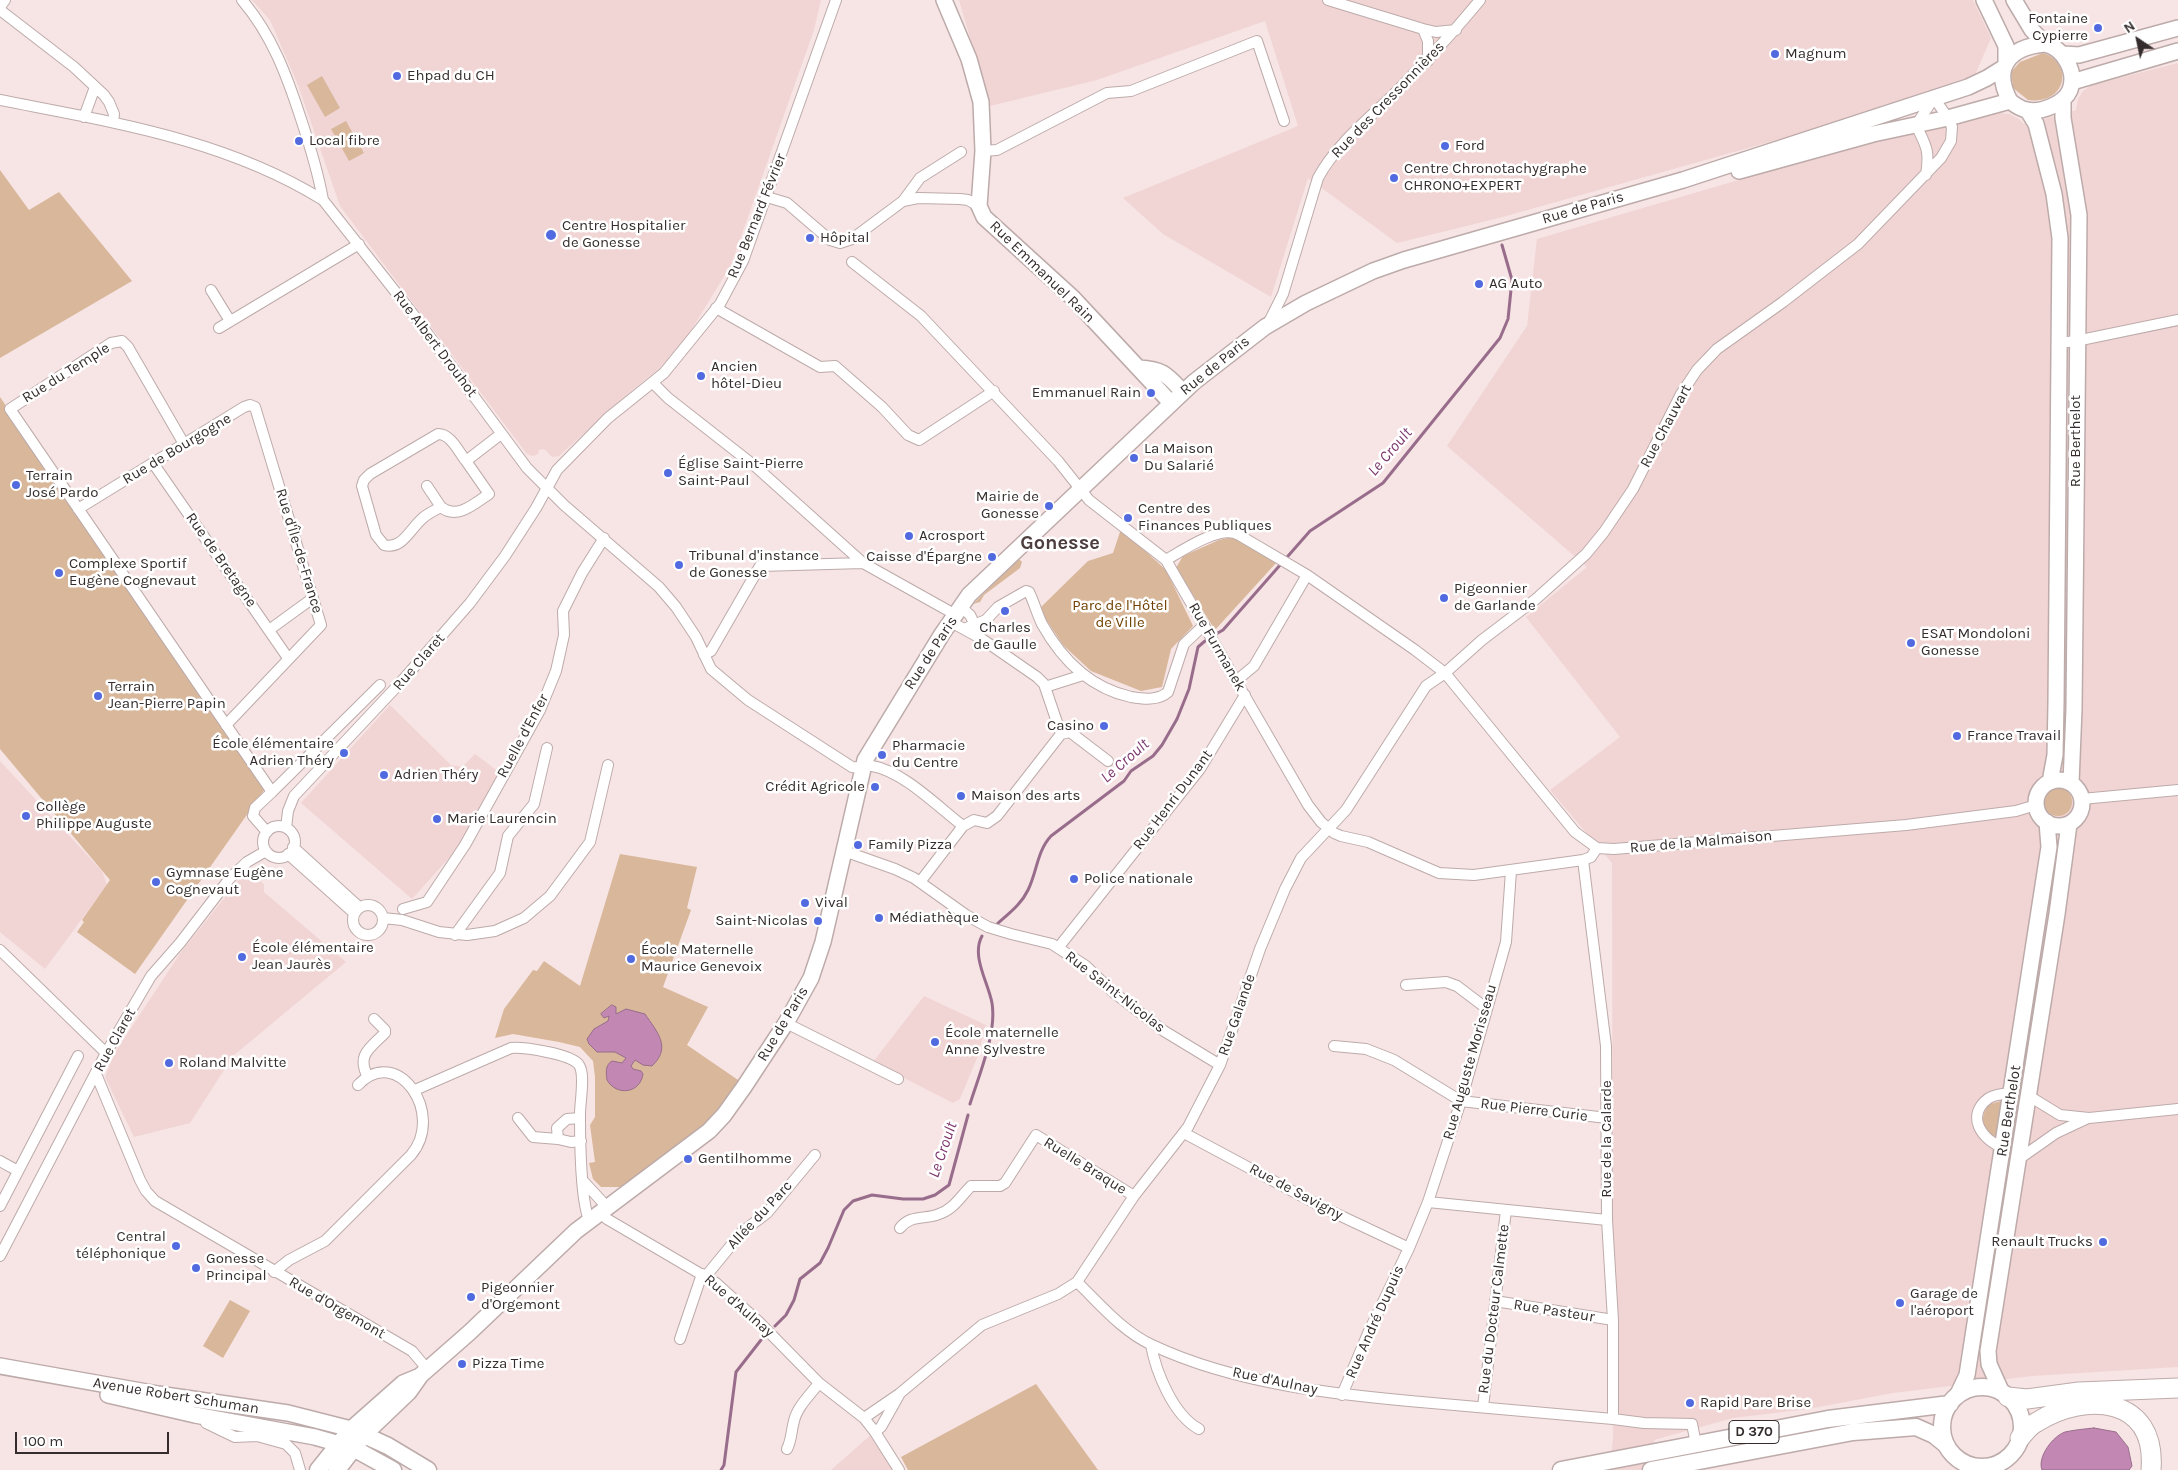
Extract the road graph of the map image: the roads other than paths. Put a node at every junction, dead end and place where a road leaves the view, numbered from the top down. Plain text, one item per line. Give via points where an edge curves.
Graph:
1 (4, 0) edge
2 (242, 0) edge
3 (836, 0) edge
4 (944, 0) edge
5 (1328, 0) edge
6 (1480, 0) edge
7 (1984, 0) edge
8 (2014, 0) edge
9 (0, 8) edge
10 (2178, 28) edge
11 (1423, 29) junction
12 (1456, 30) junction
13 (2045, 44) junction
14 (2178, 51) edge
15 (2063, 54) junction
16 (1428, 61) junction
17 (2005, 64) junction
18 (2072, 82) junction
19 (95, 87) junction
20 (1934, 98) junction
21 (0, 100) edge
22 (2063, 100) junction
23 (2010, 101) junction
24 (2028, 110) junction
25 (84, 117) junction
26 (1948, 118) junction
27 (1284, 121) dead end
28 (113, 122) junction
29 (1916, 125) junction
30 (983, 151) junction
31 (961, 152) dead end
32 (1926, 175) junction
33 (1683, 180) junction
34 (767, 197) junction
35 (323, 200) junction
36 (904, 201) junction
37 (979, 206) junction
38 (359, 244) junction
39 (852, 262) dead end
40 (211, 290) dead end
41 (1283, 294) junction
42 (1305, 303) junction
43 (716, 308) junction
44 (2178, 320) edge
45 (230, 321) junction
46 (1265, 327) junction
47 (219, 328) dead end
48 (2076, 341) junction
49 (2059, 343) junction
50 (1139, 368) junction
51 (653, 383) junction
52 (994, 391) junction
53 (1183, 392) junction
54 (1171, 403) junction
55 (250, 405) joint
56 (501, 434) junction
57 (184, 444) junction
58 (466, 461) junction
59 (153, 463) junction
60 (427, 486) dead end
61 (547, 488) junction
62 (1080, 488) junction
63 (441, 507) junction
64 (78, 509) junction
65 (604, 538) junction
66 (1166, 560) junction
67 (863, 563) junction
68 (1307, 575) junction
69 (313, 598) junction
70 (958, 618) junction
71 (975, 624) junction
72 (1204, 625) junction
73 (269, 630) junction
74 (982, 639) junction
75 (704, 655) junction
76 (288, 658) junction
77 (1444, 673) junction
78 (1083, 675) junction
79 (1236, 680) junction
80 (380, 685) dead end
81 (1045, 687) junction
82 (1245, 696) junction
83 (226, 725) junction
84 (1061, 734) junction
85 (546, 748) dead end
86 (1108, 761) dead end
87 (608, 765) dead end
88 (863, 768) junction
89 (2050, 782) junction
90 (2071, 783) junction
91 (2178, 790) edge
92 (272, 792) junction
93 (1358, 792) joint
94 (2082, 799) junction
95 (2036, 805) junction
96 (2047, 822) junction
97 (2069, 824) junction
98 (963, 826) junction
99 (286, 828) junction
100 (1329, 828) junction
101 (267, 832) junction
102 (1597, 848) junction
103 (266, 851) junction
104 (291, 851) junction
105 (844, 851) junction
106 (1583, 860) junction
107 (1511, 871) junction
108 (920, 882) junction
109 (403, 909) dead end
110 (357, 910) junction
111 (383, 918) junction
112 (455, 935) junction
113 (1058, 948) junction
114 (2, 955) edge
115 (1406, 985) dead end
116 (1486, 1008) junction
117 (374, 1019) dead end
118 (786, 1023) junction
119 (1334, 1046) dead end
120 (106, 1053) junction
121 (78, 1056) dead end
122 (1220, 1065) junction
123 (96, 1074) junction
124 (368, 1077) junction
125 (898, 1080) dead end
126 (358, 1085) dead end
127 (415, 1090) junction
128 (2012, 1093) junction
129 (2029, 1096) junction
130 (1461, 1101) junction
131 (2178, 1109) edge
132 (518, 1118) dead end
133 (580, 1118) junction
134 (1607, 1118) junction
135 (2089, 1118) junction
136 (1184, 1133) junction
137 (558, 1139) junction
138 (581, 1141) junction
139 (2004, 1148) junction
140 (815, 1155) dead end
141 (2019, 1159) junction
142 (0, 1161) edge
143 (18, 1171) junction
144 (584, 1182) junction
145 (1134, 1196) junction
146 (1428, 1202) junction
147 (0, 1206) edge
148 (1506, 1210) junction
149 (599, 1214) junction
150 (1607, 1220) junction
151 (900, 1228) dead end
152 (1409, 1248) junction
153 (0, 1256) edge
154 (274, 1272) junction
155 (704, 1275) junction
156 (1077, 1282) junction
157 (1495, 1301) junction
158 (1613, 1320) junction
159 (680, 1339) dead end
160 (1151, 1345) junction
161 (0, 1366) edge
162 (424, 1373) junction
163 (0, 1375) edge
164 (819, 1383) junction
165 (2178, 1388) edge
166 (900, 1394) junction
167 (1342, 1395) junction
168 (2005, 1395) junction
169 (1953, 1400) junction
170 (1483, 1407) junction
171 (864, 1418) junction
172 (1613, 1419) junction
173 (206, 1423) dead end
174 (1199, 1429) dead end
175 (358, 1431) junction
176 (875, 1432) junction
177 (1696, 1444) junction
178 (1945, 1444) junction
179 (346, 1445) junction
180 (787, 1449) dead end
181 (2013, 1454) edge
182 (300, 1468) edge
183 (326, 1468) edge
184 (1973, 1468) edge
185 (393, 1470) edge
186 (428, 1470) edge
187 (900, 1470) edge
188 (1561, 1470) edge
189 (1652, 1470) edge
190 (2151, 1470) edge

1 - 9 street
2 - 35 street via 272,41 281,61 318,172
3 - 34 street, Rue Bernard Février
4 - 30 main road via 976,81 981,102
5 - 11 street
6 - 12 street, Rue des Cressonnières
7 - 17 main road via 2006,46
8 - 13 main road via 2032,30
9 - 19 street
10 - 15 main road via 2078,54
11 - 12 street via 1436,32
11 - 16 street via 1428,41
12 - 16 street, Rue des Cressonnières
13 - 15 main road
13 - 17 main road via 2029,47
14 - 18 main road
15 - 18 main road
16 - 41 street, Rue des Cressonnières via 1323,168
17 - 20 main road, Rue de Paris via 1987,78
17 - 23 main road via 2002,80
18 - 22 main road
19 - 25 street
19 - 28 street via 109,102 114,114
20 - 26 street, Rue Chauvart
20 - 29 street
20 - 33 main road, Rue de Paris
21 - 25 street
22 - 24 main road via 2040,110
22 - 48 main road, Rue Berthelot via 2079,215
23 - 24 main road
23 - 26 main road, Rue de Paris
24 - 49 main road, Rue Berthelot via 2036,124 2060,238
25 - 28 street
26 - 29 main road, Rue de Paris
26 - 32 street, Rue Chauvart via 1952,127 1951,141
27 - 30 street via 1257,40 1131,91 1107,93 996,150
28 - 35 street via 217,150
29 - 32 street via 1927,146
29 - 33 main road, Rue de Paris via 1746,170
30 - 37 main road
31 - 36 street via 920,178
32 - 77 street, Rue Chauvart via 1858,244 1717,349 1681,394 1633,489 1586,554
33 - 42 main road, Rue de Paris via 1404,260
34 - 36 street, Rue Emmanuel Rain via 787,203 830,240 840,243 852,239
34 - 43 street, Rue Bernard Février via 743,261
35 - 38 street, Rue Albert Drouhot
36 - 37 street, Rue Emmanuel Rain via 960,199
37 - 50 main road, Rue Emmanuel Rain via 984,217 1073,298
38 - 45 street
38 - 56 street, Rue Albert Drouhot
39 - 52 street, Rue Furmanek via 921,316
40 - 45 street
41 - 42 street via 1288,301
41 - 46 street, Rue des Cressonnières
42 - 46 main road, Rue de Paris
43 - 51 street, Rue Bernard Février via 686,348
43 - 52 street via 820,367 835,366 908,435 919,440
44 - 48 street
45 - 47 street
46 - 53 main road, Rue de Paris
48 - 49 street
48 - 90 main road, Rue Berthelot
49 - 89 main road, Rue Berthelot via 2055,755
50 - 53 main road via 1157,369
50 - 54 main road, Rue Emmanuel Rain
51 - 61 street, Rue Bernard Février via 608,418 570,455
51 - 67 street via 756,467
52 - 62 street, Rue Furmanek
53 - 54 main road, Rue de Paris
54 - 62 main road, Rue de Paris
55 - 57 street, Rue de Bourgogne
55 - 69 street, Rue d'Île-de-France via 255,407 260,422
56 - 58 street
56 - 61 street, Rue Albert Drouhot
57 - 59 street, Rue de Bourgogne
57 - 64 street, Rue du Temple via 128,346 122,341 112,343 10,409
58 - 63 street via 489,494 454,513
58 - 63 street via 449,438 438,434 370,474 362,486 376,535 384,545 391,547 401,543 423,518
59 - 64 street, Rue de Bourgogne
59 - 73 street, Rue de Bretagne
60 - 63 street
61 - 65 street, Rue Albert Drouhot
61 - 99 street, Rue Claret via 505,556 470,603 294,796
62 - 66 street, Rue Furmanek via 1089,500
62 - 70 main road, Rue de Paris via 969,596
64 - 83 street
65 - 75 street, Rue Albert Drouhot via 665,593 696,637
65 - 109 street, Ruelle d'Enfer via 563,611 564,635 556,670 540,710 465,845 427,902
66 - 68 street via 1214,535 1230,531
66 - 72 street, Rue Furmanek
67 - 70 street
67 - 75 street via 760,566 711,651
68 - 77 street
68 - 79 street via 1254,666
69 - 73 street
69 - 76 street, Rue d'Île-de-France via 321,625
70 - 71 street
70 - 71 street via 970,615
70 - 74 street
70 - 88 main road, Rue de Paris via 898,704
71 - 74 street
71 - 78 street via 989,618 998,607 1029,592 1051,638
72 - 78 street via 1184,644 1170,688 1164,696 1141,698 1095,690
72 - 79 street, Rue Furmanek
73 - 76 street, Rue de Bretagne
74 - 81 street via 1037,677
75 - 88 street, Rue Albert Drouhot via 711,669 748,700 852,768
76 - 83 street, Rue d'Île-de-France
77 - 93 street, Rue Chauvart via 1426,686
77 - 102 street via 1574,832
78 - 81 street
79 - 82 street, Rue Furmanek
80 - 92 street
81 - 84 street
82 - 100 street, Rue Furmanek via 1308,805
82 - 113 street, Rue Henri Dunant via 1200,769
83 - 92 street
84 - 86 street via 1070,732
84 - 98 street via 997,816 988,822 974,820
85 - 112 street via 534,804 508,836 500,873
87 - 112 street via 590,842 550,896 539,908 510,925 495,931
88 - 98 street, Rue Albert Drouhot via 870,766 891,772
88 - 105 main road, Rue de Paris
89 - 90 main road via 2062,780
89 - 95 main road via 2040,790
90 - 94 main road
91 - 94 street
92 - 101 street via 255,808 252,816
93 - 100 street, Rue Galande
94 - 97 main road via 2081,811
95 - 96 main road
95 - 102 street, Rue de la Malmaison via 1906,825 1614,850
96 - 97 main road via 2058,826
96 - 128 main road, Rue Berthelot via 2049,847
97 - 129 main road, Rue Berthelot
98 - 108 street
99 - 101 street via 272,827
99 - 104 street via 293,836
100 - 107 street via 1438,873 1474,875
100 - 122 street, Rue Galande via 1301,858 1285,889 1243,995
101 - 103 street via 263,845
102 - 106 street via 1591,857
103 - 104 street via 276,858
103 - 120 street, Rue Claret via 247,862 230,878 159,966
104 - 110 street
105 - 108 street, Rue Saint-Nicolas via 895,869
105 - 118 main road, Rue de Paris via 817,964
106 - 107 street
106 - 134 street, Rue de la Calarde via 1606,1046
107 - 116 street, Rue Auguste Morisseau via 1506,942
108 - 113 street, Rue Saint-Nicolas via 988,926
110 - 111 street via 366,904 375,906
110 - 111 street via 354,926 364,935 378,932
111 - 112 street
113 - 122 street, Rue Saint-Nicolas via 1086,966 1113,992 1164,1031
114 - 120 street
115 - 116 street via 1446,982 1457,986
116 - 130 street, Rue Auguste Morisseau
117 - 124 street via 385,1033 364,1055 362,1062
118 - 125 street
118 - 149 main road, Rue de Paris via 744,1087 709,1131
119 - 130 street via 1366,1049 1394,1060
120 - 123 street, Rue Claret
121 - 143 street
122 - 136 street, Rue Galande
123 - 153 street, Rue Claret
123 - 154 street, Rue d'Orgemont via 146,1191 155,1201
124 - 126 street
124 - 127 street via 377,1073 397,1076
127 - 133 street via 502,1051 521,1048 568,1058 578,1064 581,1076
127 - 154 street via 424,1120 417,1148 325,1240
128 - 139 main road, Rue Berthelot
128 - 139 street via 1988,1099 1978,1119 1984,1137
129 - 135 street via 2060,1115
129 - 141 main road, Rue Berthelot
130 - 134 street, Rue Pierre Curie
130 - 146 street, Rue Auguste Morisseau
131 - 135 street
132 - 137 street via 533,1137
133 - 137 street via 567,1119 557,1128
133 - 138 street
134 - 150 street, Rue de la Calarde
135 - 141 street via 2056,1133
136 - 145 street, Rue Galande
136 - 152 street, Rue de Savigny via 1324,1208
137 - 138 street
138 - 144 street
139 - 169 main road, Rue Berthelot via 1967,1375
140 - 155 street, Allée du Parc via 767,1213 742,1232
141 - 168 main road, Rue Berthelot via 1988,1358 1994,1380
142 - 143 street
143 - 147 street
144 - 149 street, Rue d'Aulnay
144 - 149 street via 586,1212
145 - 151 street, Ruelle Braque via 1036,1134 1006,1183 971,1186 951,1208 940,1214 906,1221
145 - 156 street, Rue Galande
146 - 148 street
146 - 152 street, Rue Auguste Morisseau
148 - 150 street
148 - 157 street, Rue du Docteur Calmette
149 - 155 street, Rue d'Aulnay
149 - 162 main road, Rue de Paris via 542,1262
150 - 158 street, Rue de la Calarde
152 - 167 street, Rue André Dupuis via 1368,1330
154 - 162 street, Rue d'Orgemont via 412,1351
155 - 159 street
155 - 164 street, Rue d'Aulnay via 760,1322
156 - 160 street, Rue d'Aulnay via 1125,1329
156 - 166 street via 1058,1294 982,1325
157 - 158 street, Rue Pasteur
157 - 170 street, Rue du Docteur Calmette
158 - 172 street, Rue de la Calarde
160 - 167 street, Rue d'Aulnay via 1249,1378
160 - 174 street via 1163,1384 1185,1418
161 - 175 main road, Avenue Robert Schuman via 288,1413
162 - 175 main road, Rue de Paris via 409,1392
163 - 179 main road, Avenue Robert Schuman
164 - 171 street, Rue d'Aulnay
164 - 180 street via 798,1411
165 - 168 highway via 2080,1392 2027,1400
166 - 171 street
166 - 176 street
167 - 170 street, Rue d'Aulnay
168 - 169 main road via 1979,1388 1968,1390
168 - 181 main road via 2019,1413 2022,1425
169 - 177 main road, D 370 via 1838,1417
169 - 178 main road via 1942,1420
170 - 172 street, Rue d'Aulnay
171 - 176 street, Rue d'Aulnay
172 - 177 street, Rue d'Aulnay via 1692,1424
173 - 182 street via 234,1437 257,1436 286,1444 295,1453
175 - 179 main road
175 - 186 main road
176 - 187 street, Rue d'Aulnay
177 - 188 main road, D 370
178 - 184 main road via 1953,1455
178 - 189 main road, D 370 via 1916,1426 1854,1432
179 - 183 main road
179 - 185 main road
181 - 184 main road via 1992,1466
181 - 190 highway via 2035,1423 2071,1406 2098,1403 2117,1407 2132,1417 2148,1437 2152,1452
182 - 183 street

